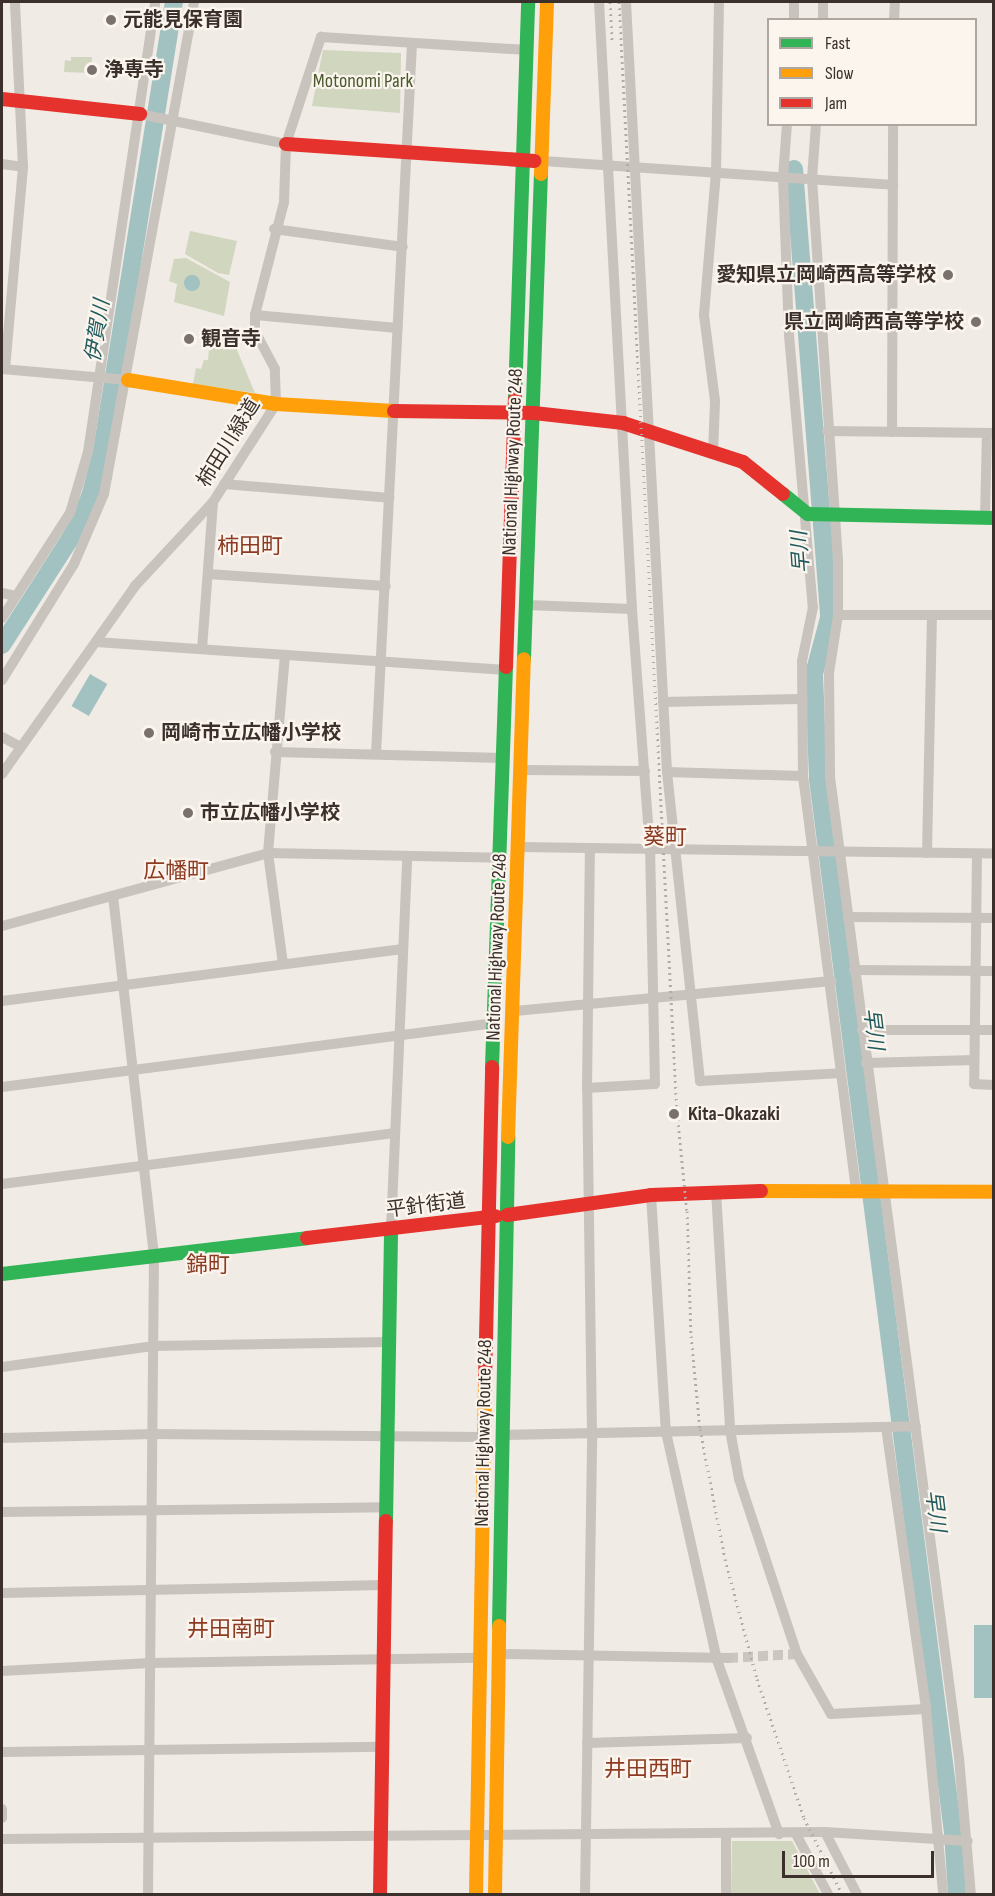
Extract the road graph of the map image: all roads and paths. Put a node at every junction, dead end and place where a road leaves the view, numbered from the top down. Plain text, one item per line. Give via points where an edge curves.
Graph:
1 (15, 2) edge
2 (155, 2) edge
3 (194, 2) edge
4 (528, 2) edge
5 (547, 2) edge
6 (599, 2) edge
7 (626, 2) edge
8 (719, 2) edge
9 (794, 2) edge
10 (823, 2) edge
11 (894, 2) edge
12 (794, 18) edge
13 (823, 18) edge
14 (894, 18) edge
15 (412, 43) junction
16 (527, 50) junction
17 (2, 99) edge
18 (18, 101) junction
19 (140, 114) junction
20 (170, 118) junction
21 (787, 126) edge
22 (816, 126) edge
23 (893, 126) edge
24 (286, 144) junction
25 (408, 152) junction
26 (525, 160) junction
27 (543, 161) junction
28 (2, 164) edge
29 (610, 166) junction
30 (23, 167) junction
31 (636, 167) junction
32 (716, 173) junction
33 (783, 177) junction
34 (812, 179) junction
35 (893, 185) junction
36 (274, 229) junction
37 (402, 247) junction
38 (255, 315) junction
39 (397, 328) junction
40 (3, 369) edge
41 (100, 376) junction
42 (128, 380) junction
43 (276, 404) junction
44 (392, 411) junction
45 (534, 413) junction
46 (513, 414) junction
47 (623, 423) junction
48 (827, 431) junction
49 (648, 432) junction
50 (892, 432) junction
51 (990, 433) edge
52 (713, 454) junction
53 (224, 484) junction
54 (389, 498) junction
55 (213, 502) junction
56 (808, 514) junction
57 (834, 515) junction
58 (989, 518) edge
59 (208, 574) junction
60 (386, 586) junction
61 (2, 593) edge
62 (16, 596) junction
63 (527, 605) junction
64 (632, 609) junction
65 (838, 615) junction
66 (932, 615) junction
67 (993, 615) edge
68 (2, 618) edge
69 (96, 642) junction
70 (202, 649) junction
71 (285, 655) junction
72 (381, 662) junction
73 (506, 670) junction
74 (2, 680) edge
75 (800, 699) junction
76 (663, 702) junction
77 (2, 737) edge
78 (21, 747) junction
79 (275, 753) junction
80 (376, 754) junction
81 (503, 758) junction
82 (523, 770) junction
83 (645, 771) junction
84 (667, 772) junction
85 (2, 774) edge
86 (803, 776) junction
87 (520, 847) junction
88 (590, 849) junction
89 (650, 849) junction
90 (674, 850) junction
91 (814, 852) junction
92 (840, 852) junction
93 (268, 853) junction
94 (927, 853) junction
95 (977, 854) junction
96 (993, 854) edge
97 (407, 857) junction
98 (500, 858) junction
99 (113, 896) junction
100 (848, 917) junction
101 (976, 918) junction
102 (993, 918) edge
103 (2, 926) edge
104 (403, 949) junction
105 (283, 964) junction
106 (854, 970) junction
107 (975, 971) junction
108 (993, 971) edge
109 (832, 981) junction
110 (123, 985) junction
111 (691, 994) junction
112 (652, 998) junction
113 (2, 1001) edge
114 (588, 1004) junction
115 (515, 1011) junction
116 (495, 1023) junction
117 (862, 1030) junction
118 (975, 1030) junction
119 (993, 1030) edge
120 (399, 1034) junction
121 (975, 1060) junction
122 (866, 1062) junction
123 (133, 1069) junction
124 (841, 1073) junction
125 (993, 1085) edge
126 (2, 1087) edge
127 (587, 1088) junction
128 (394, 1133) junction
129 (144, 1166) junction
130 (2, 1184) edge
131 (716, 1191) junction
132 (885, 1191) junction
133 (856, 1192) junction
134 (993, 1192) edge
135 (651, 1195) junction
136 (589, 1204) junction
137 (507, 1215) junction
138 (488, 1217) junction
139 (391, 1230) junction
140 (154, 1256) junction
141 (2, 1274) edge
142 (389, 1342) junction
143 (153, 1346) junction
144 (2, 1367) edge
145 (916, 1426) junction
146 (886, 1427) junction
147 (730, 1430) junction
148 (666, 1432) junction
149 (592, 1433) junction
150 (153, 1434) junction
151 (502, 1435) junction
152 (388, 1436) junction
153 (483, 1437) junction
154 (2, 1438) edge
155 (387, 1507) junction
156 (152, 1509) junction
157 (2, 1512) edge
158 (385, 1585) junction
159 (151, 1590) junction
160 (2, 1593) edge
161 (589, 1652) junction
162 (501, 1654) junction
163 (479, 1658) junction
164 (723, 1659) junction
165 (384, 1660) junction
166 (150, 1663) junction
167 (2, 1671) edge
168 (927, 1709) junction
169 (747, 1738) junction
170 (588, 1743) junction
171 (382, 1747) junction
172 (2, 1752) edge
173 (149, 1752) junction
174 (2, 1809) edge
175 (2, 1818) edge
176 (825, 1832) junction
177 (796, 1833) junction
178 (726, 1834) junction
179 (778, 1834) junction
180 (586, 1835) junction
181 (477, 1836) junction
182 (495, 1836) junction
183 (381, 1837) junction
184 (2, 1839) edge
185 (148, 1839) junction
186 (940, 1839) junction
187 (968, 1840) junction
188 (148, 1894) edge
189 (380, 1894) edge
190 (476, 1894) edge
191 (495, 1894) edge
192 (585, 1894) edge
193 (726, 1894) edge
194 (828, 1894) edge
195 (857, 1894) edge
196 (943, 1894) edge
197 (971, 1894) edge

1 - 18 street
2 - 19 street
3 - 20 street
4 - 16 main road, National Highway Route 248
5 - 27 main road, National Highway Route 248
6 - 29 street
7 - 31 street
8 - 32 street
9 - 12 street
10 - 13 street
11 - 14 street
15 - 16 street
15 - 24 street, 柿田川緑道 via 321,37
15 - 25 street
16 - 26 main road, National Highway Route 248
17 - 18 main road
18 - 19 main road
18 - 30 street
19 - 20 street
19 - 41 street
20 - 24 street
20 - 42 street
21 - 33 street
22 - 34 street
23 - 35 street
24 - 25 main road
24 - 36 street, 柿田川緑道 via 284,202
25 - 26 main road
25 - 37 street
26 - 27 main road
26 - 46 main road, National Highway Route 248
27 - 29 street
27 - 45 main road, National Highway Route 248
28 - 30 street
29 - 31 street
29 - 47 street
30 - 40 street
31 - 32 street
31 - 49 street
32 - 33 street
32 - 52 street via 704,315 715,401
33 - 34 street
33 - 56 street via 789,335
34 - 35 street
34 - 48 street
35 - 50 street
36 - 37 street
36 - 38 street, 柿田川緑道
37 - 39 street
38 - 39 street
38 - 43 street, 柿田川緑道 via 255,331 275,369
39 - 44 street
40 - 41 street
41 - 42 street
41 - 62 street via 88,452 70,513
42 - 43 main road
42 - 74 street via 104,494 74,564
43 - 44 main road
43 - 53 street, 柿田川緑道
44 - 46 main road
44 - 54 street
45 - 46 main road
45 - 47 main road
45 - 63 main road, National Highway Route 248
46 - 73 main road, National Highway Route 248
47 - 49 main road
47 - 64 street
48 - 50 street
48 - 57 street
49 - 52 main road
49 - 76 street
50 - 51 street
51 - 58 street
52 - 56 main road via 743,462
53 - 54 street
53 - 55 street, 柿田川緑道
54 - 60 street
55 - 59 street
55 - 69 street, 柿田川緑道 via 135,586
56 - 57 main road
56 - 75 street via 813,607 802,661
57 - 58 main road
57 - 65 street
59 - 60 street
59 - 70 street
60 - 72 street
61 - 62 street
62 - 68 street
63 - 64 street
63 - 82 main road, National Highway Route 248
64 - 83 street
65 - 66 street
65 - 92 street via 829,673 830,777
66 - 67 street
66 - 94 street
69 - 70 street
69 - 78 street, 柿田川緑道
70 - 71 street
71 - 72 street
71 - 79 street
72 - 73 street
72 - 80 street
73 - 81 main road, National Highway Route 248
75 - 76 street
75 - 86 street
76 - 84 street
77 - 78 street
78 - 85 street, 柿田川緑道
79 - 80 street
79 - 93 street
80 - 81 street
81 - 98 main road, National Highway Route 248
82 - 83 street
82 - 87 main road, National Highway Route 248
83 - 89 street
84 - 86 street
84 - 90 street
86 - 91 street
87 - 88 street
87 - 115 main road, National Highway Route 248
88 - 89 street
88 - 114 street
89 - 90 street
89 - 112 street
90 - 91 street
90 - 111 street
91 - 92 street
91 - 109 street
92 - 94 street
92 - 100 street
93 - 97 street
93 - 99 street
93 - 105 street
94 - 95 street
95 - 96 street
95 - 101 street
97 - 98 street
97 - 104 street
98 - 116 main road, National Highway Route 248
99 - 103 street
99 - 110 street
100 - 101 street
100 - 106 street
101 - 102 street
101 - 107 street
104 - 105 street
104 - 120 street
105 - 110 street
106 - 107 street
106 - 117 street
107 - 108 street
107 - 118 street
109 - 111 street
109 - 124 street
110 - 113 street
110 - 123 street
111 - 112 street
111 - 124 street via 700,1082
112 - 114 street
112 - 127 street via 655,1084
114 - 115 street
114 - 127 street
115 - 137 main road, National Highway Route 248
116 - 120 street
116 - 138 main road, National Highway Route 248
117 - 118 street
117 - 122 street
118 - 119 street
118 - 121 street
120 - 123 street
120 - 128 street
121 - 122 street
121 - 125 street via 974,1084
122 - 132 street
123 - 126 street
123 - 129 street
124 - 133 street
127 - 136 street
128 - 129 street
128 - 139 street
129 - 130 street
129 - 140 street
131 - 133 main road, 平針街道
131 - 135 main road, 平針街道
131 - 147 street
132 - 133 main road, 平針街道
132 - 134 main road
132 - 145 street
135 - 136 main road, 平針街道
135 - 148 street
136 - 137 main road, 平針街道
136 - 149 street
137 - 138 main road, 平針街道
137 - 151 main road, National Highway Route 248
138 - 139 main road, 平針街道
138 - 153 main road, National Highway Route 248
139 - 140 main road, 平針街道
139 - 142 main road
140 - 141 main road, 平針街道
140 - 143 street
142 - 143 street
142 - 152 main road
143 - 144 street
143 - 150 street
145 - 146 street
145 - 187 street
146 - 147 street
146 - 168 street
147 - 148 street
147 - 168 street via 739,1479 797,1654 831,1714
148 - 149 street
148 - 164 street
149 - 151 street
149 - 161 street
150 - 152 street
150 - 154 street
150 - 156 street
151 - 162 main road, National Highway Route 248
152 - 153 street
152 - 155 main road
153 - 163 main road, National Highway Route 248
155 - 156 street
155 - 158 main road
156 - 157 street
156 - 159 street
158 - 159 street
158 - 165 main road
159 - 160 street
159 - 166 street
161 - 162 street
161 - 164 street
161 - 170 street
162 - 182 main road, National Highway Route 248
163 - 165 street
163 - 181 main road, National Highway Route 248
164 - 169 street
165 - 166 street
165 - 171 main road
166 - 167 street
166 - 173 street
168 - 186 street
169 - 170 street
169 - 179 street
170 - 180 street
171 - 173 street
171 - 183 main road
172 - 173 street
173 - 185 street
174 - 175 street
176 - 177 street
176 - 186 street
176 - 195 street
177 - 179 street
177 - 194 street
178 - 179 street
178 - 180 street
178 - 193 street
180 - 182 street
180 - 192 street
181 - 182 street
181 - 183 street
181 - 190 main road, National Highway Route 248
182 - 191 main road, National Highway Route 248
183 - 185 street
183 - 189 main road
184 - 185 street
185 - 188 street
186 - 187 street
186 - 196 street
187 - 197 street

